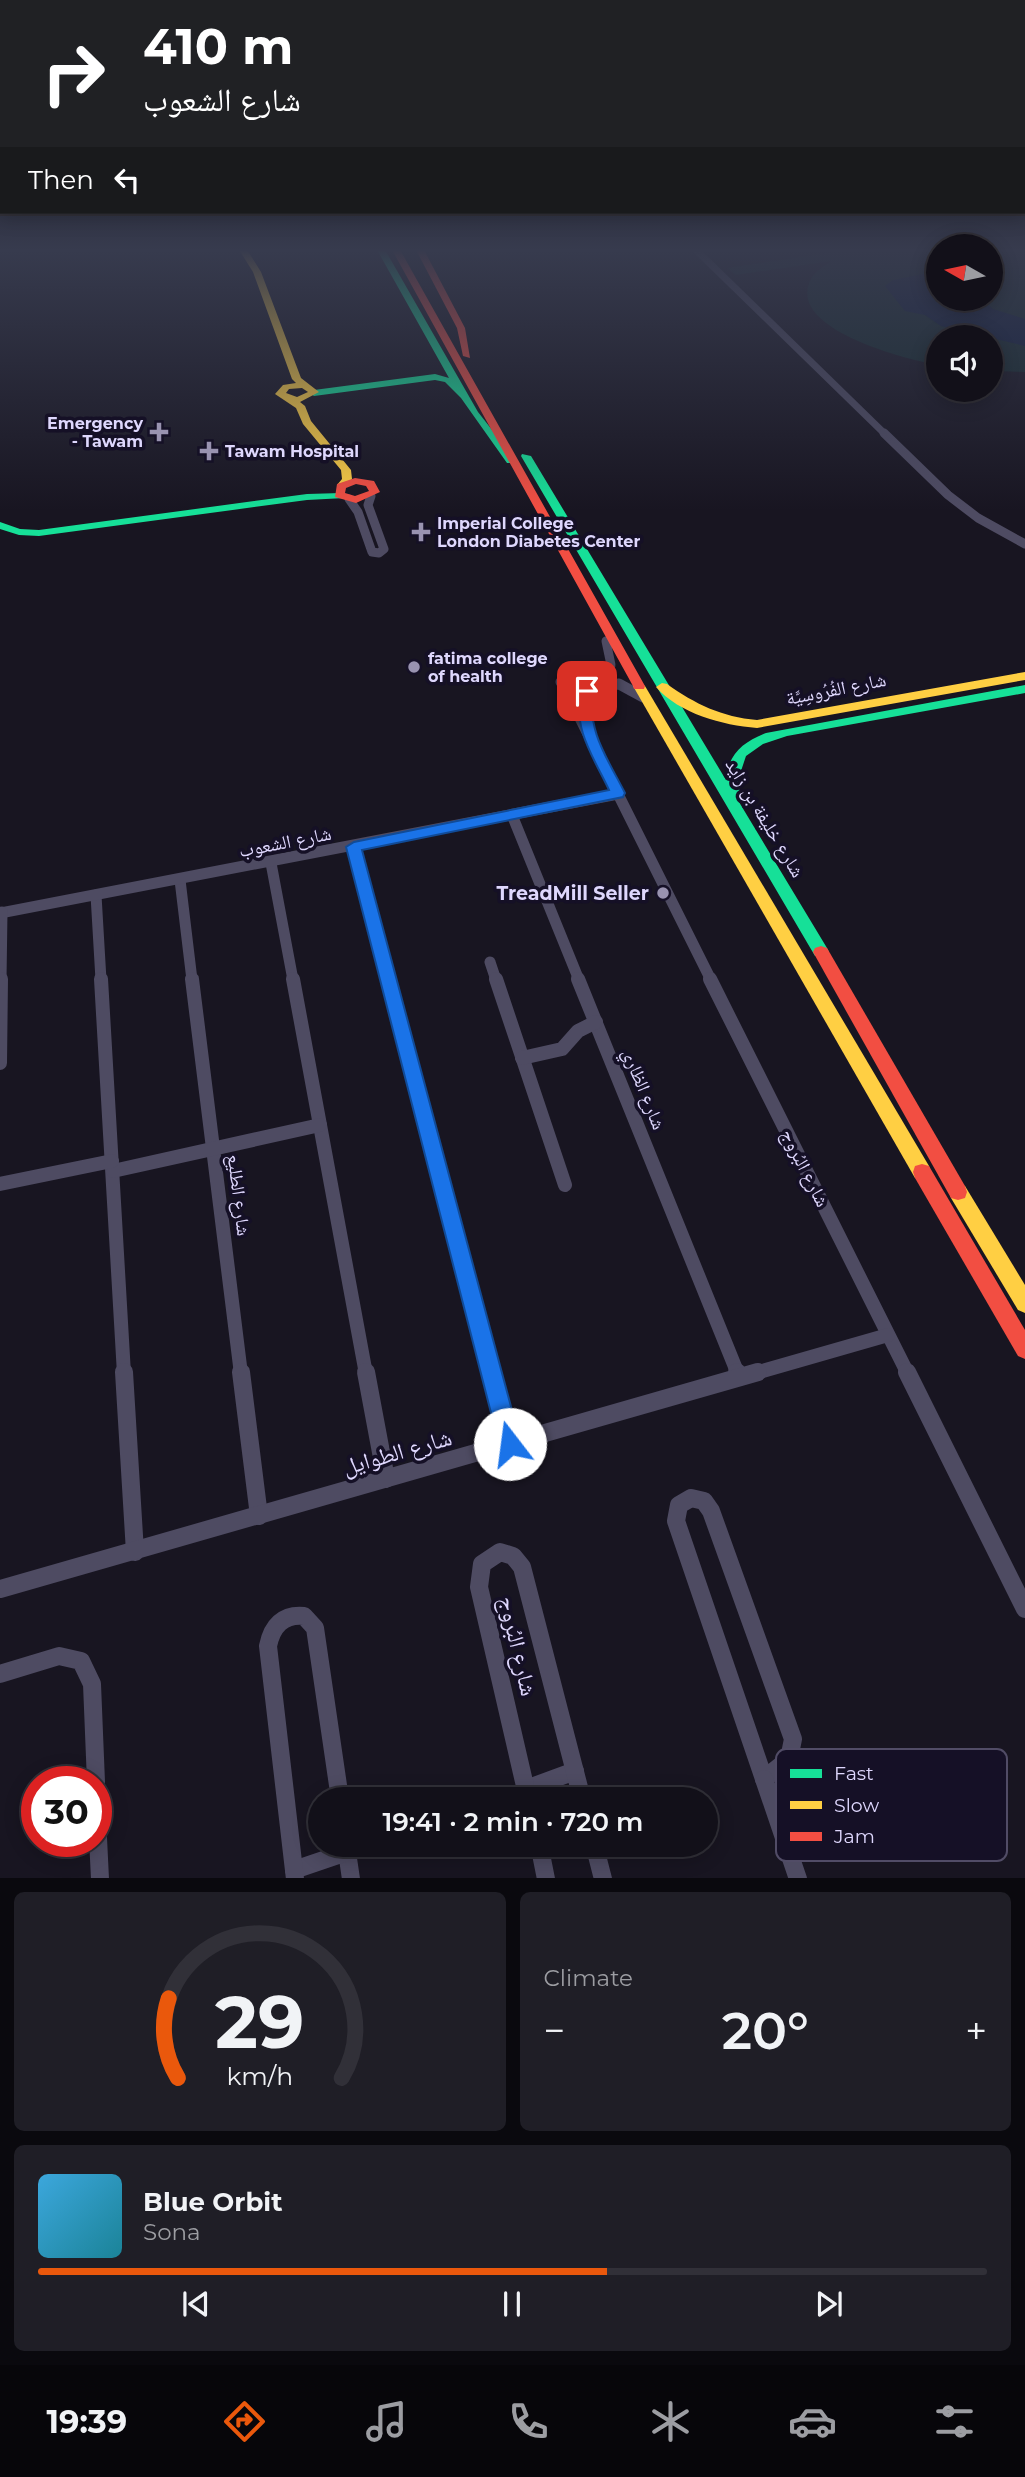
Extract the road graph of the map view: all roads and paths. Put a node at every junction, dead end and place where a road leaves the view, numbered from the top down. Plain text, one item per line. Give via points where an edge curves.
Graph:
1 (275, 336) edge
2 (277, 336) edge
3 (430, 336) edge
4 (443, 336) edge
5 (455, 336) edge
6 (463, 336) edge
7 (784, 336) edge
8 (467, 356) junction
9 (444, 360) junction
10 (309, 391) junction
11 (288, 394) junction
12 (464, 396) junction
13 (512, 463) junction
14 (367, 489) junction
15 (343, 492) junction
16 (0, 525) edge
17 (1025, 544) edge
18 (594, 611) junction
19 (587, 673) junction
20 (1025, 676) edge
21 (662, 687) junction
22 (591, 689) junction
23 (1025, 689) edge
24 (575, 692) junction
25 (644, 698) junction
26 (586, 727) junction
27 (618, 793) junction
28 (732, 804) junction
29 (512, 815) junction
30 (354, 847) junction
31 (271, 863) junction
32 (180, 880) junction
33 (96, 895) junction
34 (1, 912) edge
35 (490, 962) dead end
36 (1, 994) edge
37 (596, 1022) junction
38 (523, 1059) junction
39 (0, 1063) edge
40 (320, 1125) junction
41 (214, 1149) junction
42 (112, 1166) junction
43 (0, 1184) edge
44 (565, 1185) dead end
45 (1025, 1303) edge
46 (888, 1335) junction
47 (1025, 1349) edge
48 (739, 1377) junction
49 (510, 1444) junction
50 (386, 1479) junction
51 (259, 1516) junction
52 (135, 1552) junction
53 (0, 1589) edge
54 (1025, 1609) edge
55 (0, 1674) edge
56 (793, 1749) edge
57 (95, 1766) edge
58 (575, 1771) junction
59 (776, 1772) edge
60 (764, 1779) junction
61 (338, 1787) edge
62 (525, 1787) edge
63 (542, 1787) edge
64 (579, 1787) edge
65 (776, 1814) edge
66 (99, 1857) edge
67 (329, 1857) edge
68 (348, 1857) edge
69 (542, 1857) edge
70 (597, 1857) edge
71 (792, 1861) edge
72 (294, 1874) edge
73 (100, 1878) edge
74 (351, 1878) edge
75 (547, 1878) edge
76 (603, 1878) edge
77 (798, 1878) edge

1 - 11 main road
2 - 10 main road via 297,379
3 - 9 main road
4 - 13 main road
5 - 8 main road, شارع خليفة بن زايد
6 - 8 main road, شارع خليفة بن زايد
7 - 17 street via 948,495 978,519
8 - 21 main road, شارع خليفة بن زايد
9 - 10 main road via 443,370 435,374
9 - 12 main road
10 - 11 main road
10 - 12 main road via 435,377 448,380
10 - 14 main road via 304,406 308,417
11 - 15 main road via 346,470
12 - 13 main road
13 - 18 main road
14 - 15 main road
14 - 15 street via 384,550 379,554 372,552 358,512
15 - 16 main road via 38,533 19,533
18 - 19 street via 613,660 603,671
18 - 25 main road
19 - 22 street via 595,679
19 - 24 street via 571,672 562,678 563,686
20 - 21 main road, شارع الفُرُوسِيَّة via 757,724 705,715
21 - 28 main road, شارع خليفة بن زايد
22 - 24 street
22 - 25 street via 620,684
22 - 26 street, شارع البُروج via 583,709
23 - 28 main road, شارع الفُرُوسِيَّة via 757,740 733,759
24 - 26 street, شارع البُروج via 576,710
25 - 47 main road
26 - 27 street, شارع البُروج
27 - 29 street, شارع الشعوب
27 - 46 street, شارع البُروج
28 - 45 main road, شارع خليفة بن زايد
29 - 30 street, شارع الشعوب
29 - 37 street, شارع الظاري
30 - 31 street, شارع الشعوب
30 - 49 street
31 - 32 street, شارع الشعوب
31 - 40 street
32 - 33 street, شارع الشعوب
32 - 41 street, شارع الطليع
33 - 34 street, شارع الشعوب
33 - 42 street
34 - 36 street
35 - 38 street
36 - 39 street
37 - 38 street via 578,1031 562,1049
37 - 48 street, شارع الظاري
38 - 44 street
40 - 41 street
40 - 50 street
41 - 42 street
41 - 51 street, شارع الطليع
42 - 43 street
42 - 52 street
46 - 48 street, شارع الطوايل
46 - 54 street, شارع البُروج
48 - 49 street, شارع الطوايل
49 - 50 street, شارع الطوايل
50 - 51 street, شارع الطوايل
51 - 52 street, شارع الطوايل
52 - 53 street, شارع الطوايل
55 - 57 street via 59,1656 81,1661 92,1684
56 - 60 street via 711,1511 705,1502 691,1498 679,1505 676,1521
58 - 62 street, شارع البُروج via 523,1567 513,1556 493,1554 482,1564 480,1587
58 - 63 street, شارع البُروج
58 - 64 street, شارع البُروج
59 - 60 street
60 - 65 street
61 - 72 street via 315,1628 304,1616 288,1616 273,1628 268,1646
66 - 73 street
67 - 72 street
68 - 74 street
69 - 75 street
70 - 76 street
71 - 77 street

